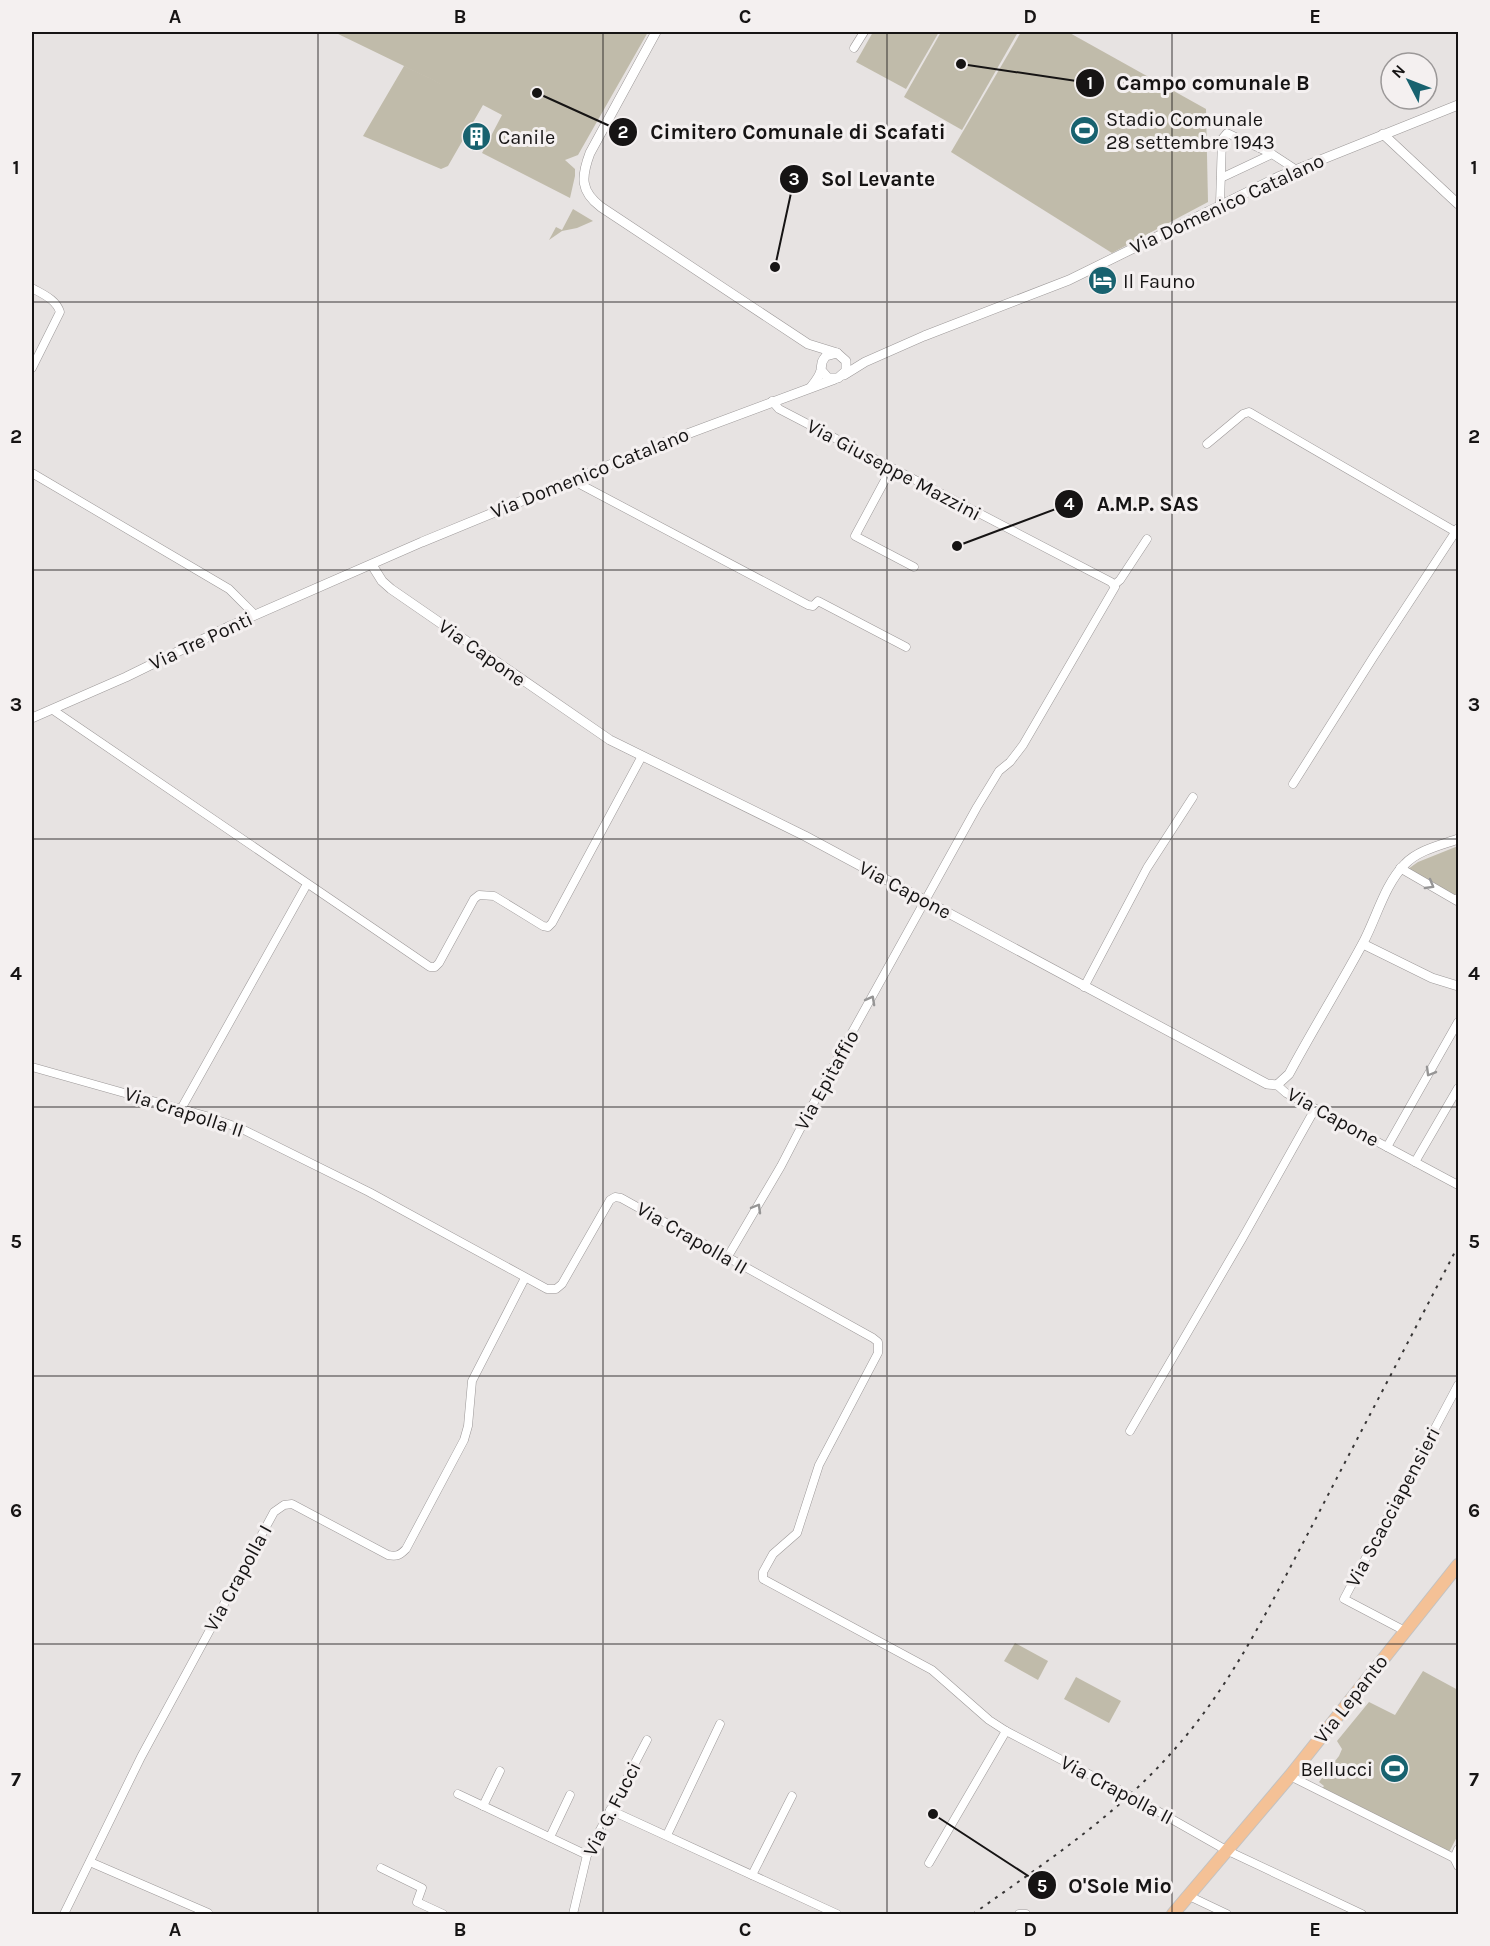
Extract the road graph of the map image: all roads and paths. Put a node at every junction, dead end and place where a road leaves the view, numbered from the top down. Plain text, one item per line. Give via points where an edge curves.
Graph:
1 (656, 32) edge
2 (864, 32) edge
3 (854, 48) dead end
4 (1458, 105) edge
5 (1383, 134) junction
6 (1272, 154) junction
7 (1295, 169) junction
8 (1221, 178) junction
9 (1220, 204) junction
10 (1458, 204) edge
11 (32, 288) edge
12 (808, 344) junction
13 (841, 355) junction
14 (865, 362) junction
15 (32, 368) edge
16 (821, 368) junction
17 (844, 375) junction
18 (835, 379) junction
19 (811, 387) junction
20 (772, 401) junction
21 (1207, 444) dead end
22 (891, 469) junction
23 (32, 474) edge
24 (572, 480) junction
25 (1457, 530) edge
26 (1147, 539) dead end
27 (372, 565) junction
28 (914, 567) dead end
29 (1114, 585) junction
30 (255, 615) junction
31 (906, 647) dead end
32 (53, 710) junction
33 (32, 718) edge
34 (642, 756) junction
35 (1293, 784) dead end
36 (1193, 797) dead end
37 (1458, 839) edge
38 (1401, 868) junction
39 (307, 884) junction
40 (1458, 898) edge
41 (926, 901) junction
42 (1363, 944) junction
43 (1084, 987) junction
44 (1458, 987) edge
45 (1458, 1022) edge
46 (32, 1068) edge
47 (1277, 1085) junction
48 (1458, 1088) edge
49 (181, 1109) junction
50 (1315, 1109) junction
51 (1387, 1147) junction
52 (1415, 1162) junction
53 (1458, 1185) edge
54 (727, 1258) junction
55 (525, 1278) junction
56 (1458, 1385) edge
57 (1130, 1431) dead end
58 (1458, 1565) edge
59 (1405, 1631) junction
60 (720, 1724) dead end
61 (1006, 1731) junction
62 (647, 1740) dead end
63 (500, 1771) dead end
64 (1290, 1776) junction
65 (458, 1794) dead end
66 (570, 1795) dead end
67 (792, 1796) dead end
68 (483, 1806) junction
69 (610, 1810) junction
70 (667, 1835) junction
71 (550, 1837) junction
72 (1458, 1849) edge
73 (1226, 1850) junction
74 (587, 1855) junction
75 (90, 1862) junction
76 (1456, 1862) edge
77 (929, 1863) dead end
78 (381, 1868) dead end
79 (752, 1875) junction
80 (1189, 1896) junction
81 (208, 1913) dead end
82 (64, 1914) edge
83 (443, 1914) edge
84 (573, 1914) edge
85 (837, 1914) edge
86 (1019, 1914) edge
87 (1026, 1914) edge
88 (1173, 1914) edge
89 (1227, 1914) edge
90 (1362, 1914) edge

1 - 12 street via 590,153 584,178 587,195
2 - 3 street
4 - 5 street, Via Domenico Catalano
5 - 7 street, Via Domenico Catalano
5 - 10 street
6 - 7 street
6 - 8 street
6 - 8 street via 1227,133 1222,139
7 - 9 street, Via Domenico Catalano
8 - 9 street
9 - 14 street, Via Domenico Catalano via 1069,280
11 - 15 street via 49,298 60,312
12 - 13 street
12 - 16 street
13 - 14 street
13 - 16 street via 826,356
13 - 17 street via 847,364
14 - 17 street, Via Domenico Catalano
16 - 18 street via 825,376
16 - 19 street
17 - 18 street, Via Domenico Catalano
18 - 19 street, Via Domenico Catalano
19 - 20 street, Via Domenico Catalano
20 - 22 street, Via Giuseppe Mazzini via 779,409
20 - 24 street, Via Domenico Catalano
21 - 25 street via 1249,412
22 - 28 street via 855,536
22 - 29 street, Via Giuseppe Mazzini
23 - 30 street via 229,589
24 - 27 street, Via Domenico Catalano
24 - 31 street via 808,605 818,601
25 - 35 street
26 - 29 street
27 - 30 street, Via Tre Ponti
27 - 34 street, Via Capone via 386,586 410,603 580,721
29 - 41 street via 1023,745 992,782
30 - 32 street, Via Tre Ponti
32 - 33 street, Via Tre Ponti
32 - 39 street
34 - 39 street via 548,927 494,896 479,895 435,968
34 - 41 street, Via Capone via 763,814
36 - 43 street via 1147,868
37 - 38 street via 1422,852
38 -> 40 street via 1457,901
38 - 42 street
39 - 49 street
41 - 43 street, Via Capone
54 -> 41 street, Via Epitaffio
42 - 44 street
42 - 47 street via 1289,1074
43 - 47 street, Via Capone via 1262,1082
45 -> 51 street
46 - 49 street, Via Crapolla II
47 - 50 street, Via Capone
48 - 52 street
49 - 55 street, Via Crapolla II via 242,1129 369,1192
50 - 51 street, Via Capone
50 - 57 street
51 - 52 street, Via Capone
52 - 53 street, Via Capone
54 - 55 street, Via Crapolla II via 615,1197 562,1284 547,1289
54 - 61 street, Via Crapolla II via 873,1338 879,1347 819,1465 797,1533 772,1554 763,1580 932,1670
55 - 75 street, Via Crapolla I via 472,1382 464,1440 406,1549 395,1557 388,1555 292,1504 274,1512 141,1756
56 - 59 street, Via Scacciapensieri via 1344,1599
58 - 59 main road, Via Lepanto
59 - 64 main road, Via Lepanto
60 - 70 street
61 - 73 street, Via Crapolla II
61 - 77 street
62 - 69 street, Via G. Fucci
63 - 68 street
64 - 73 main road, Via Lepanto
64 - 76 street
65 - 68 street
66 - 71 street
67 - 79 street
68 - 71 street
69 - 70 street
69 - 74 street, Via G. Fucci
70 - 79 street
71 - 74 street
72 - 76 street
73 - 80 main road, Via Lepanto
73 - 90 street, Via Crapolla II
74 - 84 street, Via G. Fucci
75 - 81 street
75 - 82 street, Via Crapolla I
78 - 83 street via 422,1888 417,1902
79 - 85 street
80 - 88 main road, Via Lepanto
80 - 89 street
86 - 87 street

